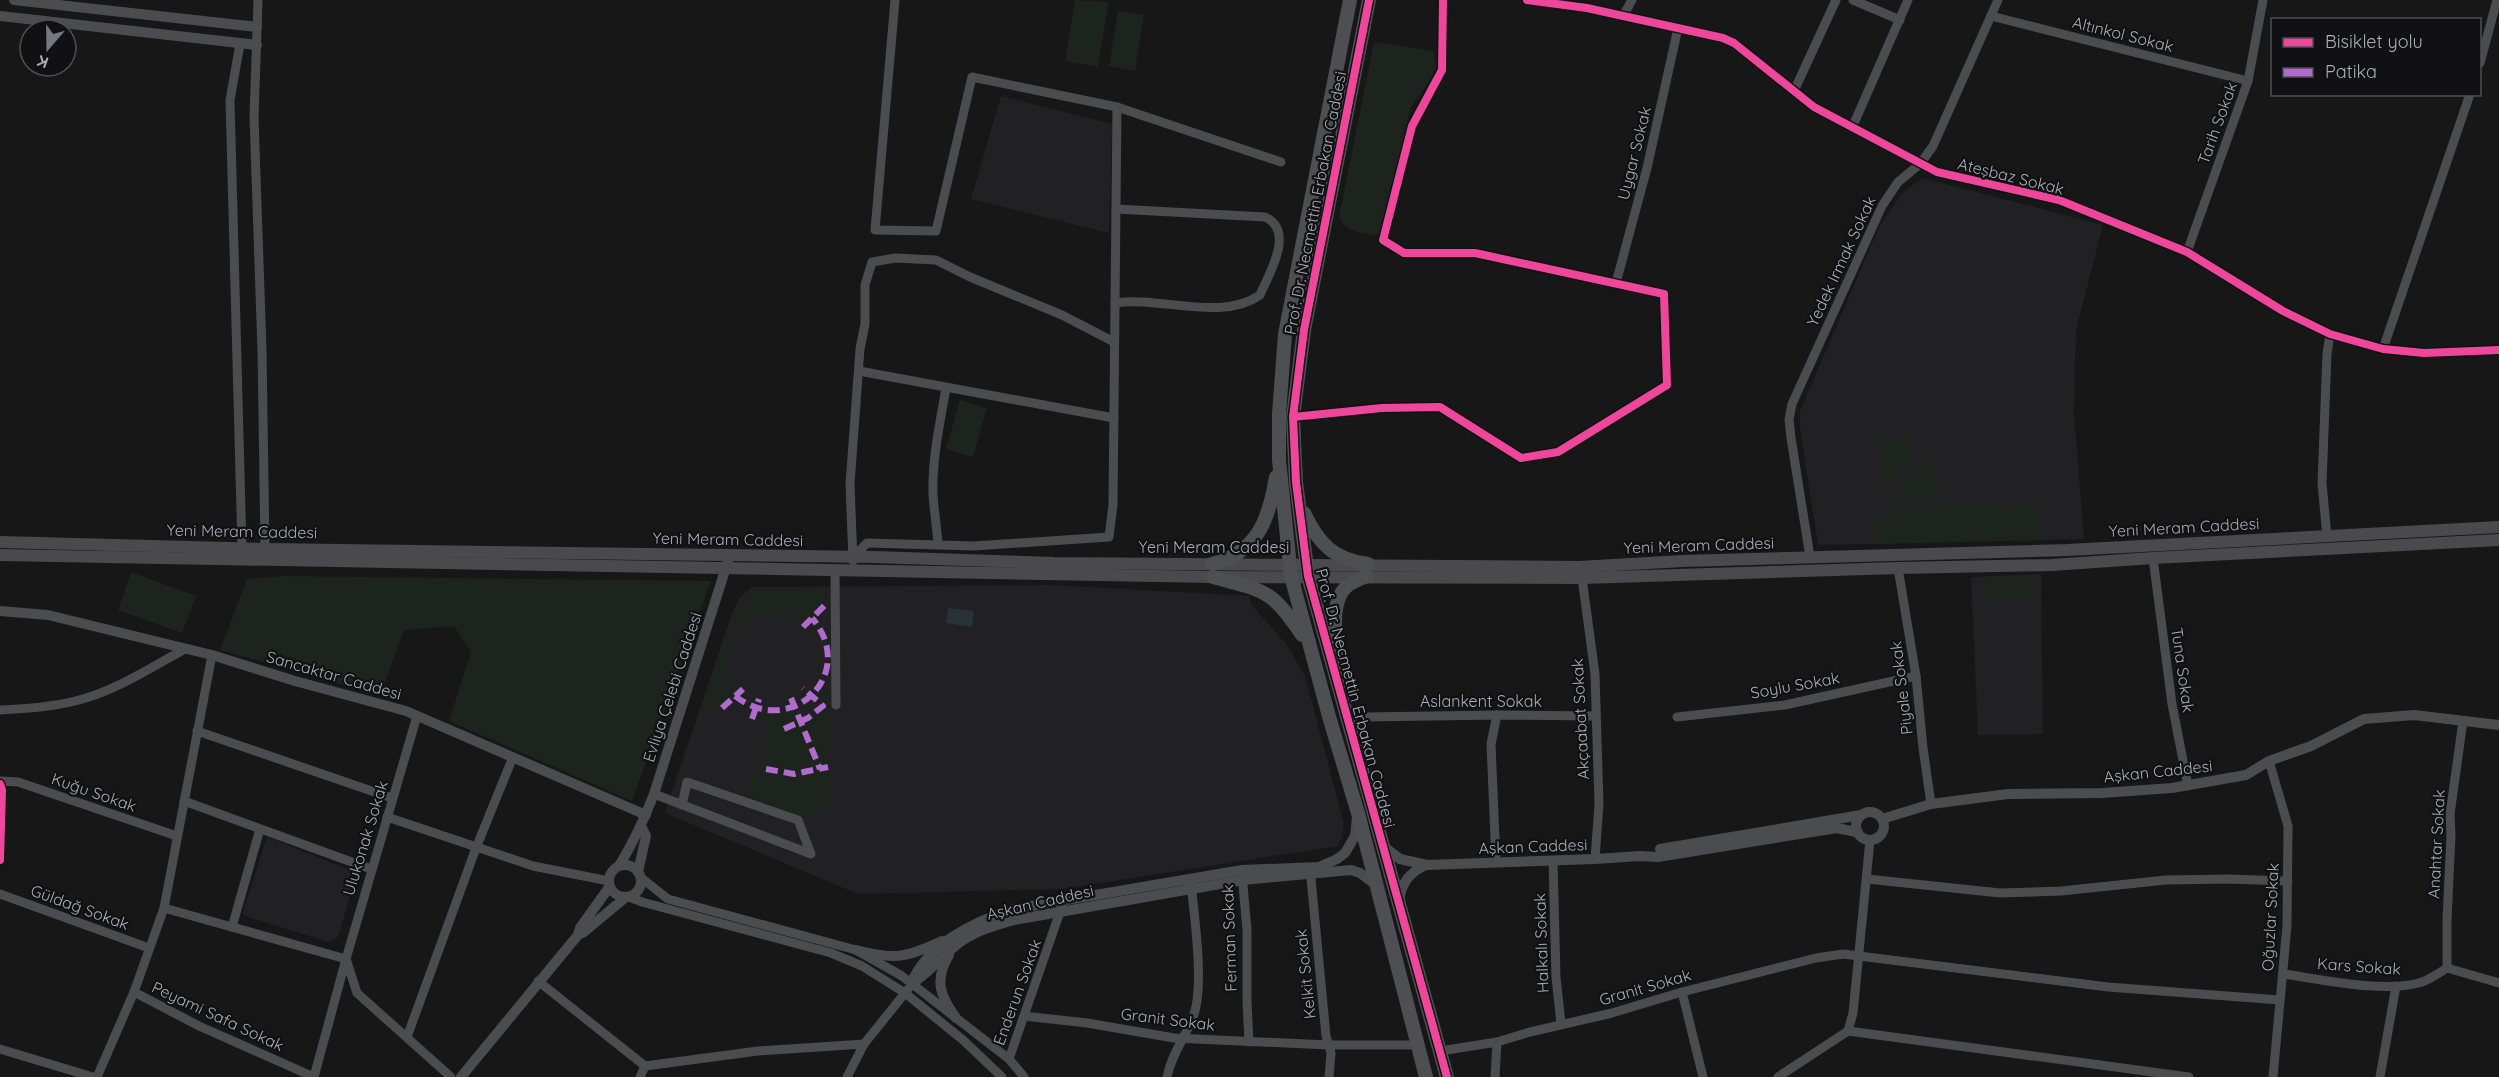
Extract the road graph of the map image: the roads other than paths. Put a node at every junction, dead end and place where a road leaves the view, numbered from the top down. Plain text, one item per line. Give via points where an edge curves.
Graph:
1 (14, 0) edge
2 (258, 0) edge
3 (895, 0) edge
4 (1350, 0) edge
5 (1369, 0) edge
6 (1443, 0) edge
7 (1527, 0) edge
8 (1632, 0) edge
9 (1836, 0) edge
10 (1853, 0) edge
11 (1908, 0) edge
12 (1998, 0) edge
13 (2263, 0) edge
14 (2495, 5) edge
15 (0, 16) edge
16 (1623, 16) junction
17 (1991, 16) junction
18 (1900, 20) junction
19 (257, 27) junction
20 (1678, 28) junction
21 (240, 44) junction
22 (257, 45) junction
23 (2481, 59) edge
24 (2248, 81) junction
25 (1794, 91) junction
26 (2469, 96) edge
27 (1117, 107) junction
28 (1852, 128) junction
29 (1281, 162) dead end
30 (1920, 164) junction
31 (1116, 209) junction
32 (2187, 252) junction
33 (1616, 283) junction
34 (1115, 303) junction
35 (2330, 334) junction
36 (1114, 342) junction
37 (2383, 349) junction
38 (2499, 350) edge
39 (859, 370) junction
40 (946, 388) junction
41 (1293, 417) junction
42 (1113, 418) junction
43 (1279, 460) junction
44 (1299, 501) junction
45 (2499, 527) edge
46 (2327, 537) junction
47 (2499, 540) edge
48 (0, 542) edge
49 (938, 545) junction
50 (242, 548) junction
51 (265, 549) junction
52 (0, 555) edge
53 (730, 555) junction
54 (1810, 557) junction
55 (2153, 558) junction
56 (853, 563) junction
57 (726, 568) junction
58 (1898, 568) junction
59 (835, 569) junction
60 (1213, 570) junction
61 (1290, 570) junction
62 (1307, 570) junction
63 (1368, 570) junction
64 (1582, 578) junction
65 (0, 611) edge
66 (1311, 648) junction
67 (185, 649) junction
68 (213, 655) junction
69 (1334, 672) junction
70 (1917, 676) junction
71 (836, 705) dead end
72 (0, 710) edge
73 (1497, 715) junction
74 (417, 716) junction
75 (1596, 716) junction
76 (1365, 717) dead end
77 (1677, 717) dead end
78 (2463, 721) junction
79 (2499, 725) edge
80 (197, 731) junction
81 (513, 757) junction
82 (2269, 761) junction
83 (0, 781) edge
84 (2188, 786) junction
85 (654, 794) junction
86 (392, 798) junction
87 (184, 801) junction
88 (1931, 804) junction
89 (682, 805) junction
90 (1358, 813) junction
91 (646, 815) junction
92 (1861, 815) junction
93 (387, 817) junction
94 (1882, 819) junction
95 (642, 828) junction
96 (260, 829) junction
97 (1856, 832) junction
98 (177, 836) junction
99 (1870, 840) junction
100 (1383, 846) junction
101 (476, 848) junction
102 (1640, 856) junction
103 (1595, 859) junction
104 (1553, 861) junction
105 (1496, 862) junction
106 (1427, 865) junction
107 (619, 867) junction
108 (371, 869) junction
109 (1310, 871) junction
110 (639, 874) junction
111 (1242, 875) junction
112 (1867, 879) junction
113 (2288, 881) junction
114 (609, 884) junction
115 (1191, 884) junction
116 (1376, 885) junction
117 (0, 894) edge
118 (628, 897) junction
119 (1399, 902) junction
120 (1062, 906) junction
121 (164, 908) junction
122 (232, 927) junction
123 (578, 935) junction
124 (953, 942) junction
125 (149, 948) junction
126 (856, 950) junction
127 (1858, 956) junction
128 (346, 959) junction
129 (2447, 968) junction
130 (2283, 974) junction
131 (538, 981) junction
132 (2499, 983) edge
133 (2396, 986) junction
134 (908, 988) junction
135 (134, 992) junction
136 (1682, 992) junction
137 (2280, 1000) junction
138 (1024, 1016) junction
139 (956, 1018) junction
140 (1561, 1024) junction
141 (1848, 1031) junction
142 (406, 1037) junction
143 (1181, 1039) junction
144 (1249, 1042) junction
145 (1497, 1042) junction
146 (864, 1044) junction
147 (1329, 1045) junction
148 (1418, 1045) junction
149 (0, 1049) edge
150 (1440, 1051) junction
151 (1009, 1059) junction
152 (645, 1066) junction
153 (95, 1077) edge
154 (314, 1077) edge
155 (451, 1077) edge
156 (461, 1077) edge
157 (640, 1077) edge
158 (847, 1077) edge
159 (1002, 1077) edge
160 (1024, 1077) edge
161 (1167, 1077) edge
162 (1329, 1077) edge
163 (1426, 1077) edge
164 (1448, 1077) edge
165 (1495, 1077) edge
166 (1703, 1077) edge
167 (1778, 1077) edge
168 (2189, 1077) edge
169 (2272, 1077) edge
170 (2380, 1077) edge

1 - 19 street
2 - 19 street
3 - 27 street via 875,230 936,231 972,77
4 - 43 main road, Prof. Dr. Necmettin Erbakan Caddesi via 1285,334
5 - 41 main road, Prof. Dr. Necmettin Erbakan Caddesi via 1304,330
6 - 33 street via 1442,70 1412,126 1383,240 1404,253 1475,253
7 - 16 street, Ateşbaz Sokak
8 - 16 street
9 - 25 street
10 - 18 street
11 - 18 street
12 - 17 street, Yedek Irmak Sokak
13 - 24 street, Tarih Sokak
14 - 23 street
15 - 21 street
16 - 20 street, Ateşbaz Sokak
17 - 24 street, Altınkol Sokak
17 - 30 street, Yedek Irmak Sokak via 1933,146
18 - 28 street
19 - 22 street
20 - 25 street, Ateşbaz Sokak via 1734,43
20 - 33 street, Uygar Sokak
21 - 22 street
21 - 50 street via 230,100
22 - 51 street via 254,117
24 - 32 street, Tarih Sokak
25 - 28 street, Ateşbaz Sokak
26 - 37 street
27 - 29 street
27 - 31 street
28 - 30 street, Ateşbaz Sokak
30 - 32 street, Ateşbaz Sokak via 1937,172 2059,200
30 - 54 street, Yedek Irmak Sokak via 1894,187 1874,221 1789,412
31 - 34 street
31 - 34 street via 1265,217 1279,228 1281,239 1260,295 1253,300 1236,306 1211,307 1132,300
32 - 35 street, Ateşbaz Sokak via 2283,311
33 - 41 street via 1664,294 1667,385 1558,452 1521,458 1440,407
34 - 36 street
35 - 37 street, Ateşbaz Sokak
35 - 46 street via 2322,483
36 - 39 street via 936,260 895,258 872,262 865,285
36 - 42 street
37 - 38 street, Ateşbaz Sokak via 2424,353
39 - 40 street
39 - 56 street via 850,484
40 - 42 street
40 - 49 street via 934,471
41 - 44 main road, Prof. Dr. Necmettin Erbakan Caddesi
42 - 49 street via 1109,537
43 - 60 main road via 1262,528 1241,551
43 - 61 main road, Prof. Dr. Necmettin Erbakan Caddesi
44 - 62 main road, Prof. Dr. Necmettin Erbakan Caddesi
44 - 63 main road via 1324,545
45 - 46 main road, Yeni Meram Caddesi
46 - 54 main road, Yeni Meram Caddesi
47 - 55 main road, Yeni Meram Caddesi
48 - 50 main road, Yeni Meram Caddesi
49 - 56 street via 867,543
50 - 51 main road, Yeni Meram Caddesi
51 - 53 main road, Yeni Meram Caddesi
52 - 57 main road, Yeni Meram Caddesi
53 - 56 main road, Yeni Meram Caddesi
53 - 57 street, Evliya Çelebi Caddesi
54 - 63 main road, Yeni Meram Caddesi via 1579,567
55 - 58 main road, Yeni Meram Caddesi via 2052,566
55 - 84 street, Tuna Sokak via 2172,704
56 - 59 main road, Yeni Meram Caddesi
56 - 60 main road, Yeni Meram Caddesi
57 - 59 main road, Yeni Meram Caddesi
57 - 85 street, Evliya Çelebi Caddesi
58 - 64 main road, Yeni Meram Caddesi
58 - 70 street, Piyale Sokak
59 - 71 street
60 - 61 main road, Yeni Meram Caddesi
60 - 66 main road via 1270,596 1286,610
61 - 62 main road, Yeni Meram Caddesi
61 - 66 main road, Prof. Dr. Necmettin Erbakan Caddesi
62 - 63 main road, Yeni Meram Caddesi
62 - 69 main road, Prof. Dr. Necmettin Erbakan Caddesi
63 - 64 main road, Yeni Meram Caddesi
63 - 69 main road via 1346,587 1337,604
64 - 75 street, Akçaabat Sokak via 1595,674
65 - 67 street, Sancaktar Caddesi via 48,615
66 - 90 main road, Prof. Dr. Necmettin Erbakan Caddesi
67 - 68 street, Sancaktar Caddesi
67 - 72 street via 123,684 76,701
68 - 74 street, Sancaktar Caddesi
68 - 80 street, Peyami Safa Sokak
69 - 100 main road, Prof. Dr. Necmettin Erbakan Caddesi
70 - 77 street, Soylu Sokak via 1785,705
70 - 88 street, Piyale Sokak
73 - 75 street, Aslankent Sokak
73 - 76 street, Aslankent Sokak
73 - 105 street via 1491,744
74 - 81 street, Sancaktar Caddesi
74 - 86 street, Ulukonak Sokak
75 - 103 street, Akçaabat Sokak via 1599,804
78 - 79 street, Aşkan Caddesi
78 - 82 street, Aşkan Caddesi via 2414,715 2364,719 2311,746
78 - 129 street, Anahtar Sokak via 2450,814
80 - 86 street
80 - 87 street, Peyami Safa Sokak
81 - 91 street, Sancaktar Caddesi
81 - 101 street
82 - 84 street, Aşkan Caddesi via 2246,775
82 - 113 street, Oğuzlar Sokak via 2288,826
83 - 98 street, Kuğu Sokak via 18,782
84 - 88 street, Aşkan Caddesi via 2102,793 2008,794
85 - 89 street
85 - 91 street, Evliya Çelebi Caddesi
86 - 93 street, Ulukonak Sokak
87 - 96 street
87 - 98 street, Peyami Safa Sokak
88 - 94 street, Aşkan Caddesi
89 - 89 street via 789,846 811,854 798,820 687,782
90 - 109 street, Aşkan Caddesi via 1355,836 1345,853
90 - 116 main road, Prof. Dr. Necmettin Erbakan Caddesi
91 - 95 street, Evliya Çelebi Caddesi
92 - 94 street via 1870,812
92 - 97 street
92 - 102 street, Aşkan Caddesi
93 - 101 street
93 - 108 street, Ulukonak Sokak
94 - 99 street via 1883,832
95 - 107 street, Evliya Çelebi Caddesi via 634,835
95 - 110 street, Evliya Çelebi Caddesi via 646,836
96 - 108 street
96 - 122 street
97 - 99 street
97 - 102 street, Aşkan Caddesi via 1838,828 1658,857
98 - 121 street, Peyami Safa Sokak
99 - 112 street
100 - 106 street, Aşkan Caddesi via 1400,859
100 - 119 main road, Prof. Dr. Necmettin Erbakan Caddesi
101 - 114 street
101 - 142 street
102 - 103 street, Aşkan Caddesi
103 - 104 street, Aşkan Caddesi
104 - 105 street, Aşkan Caddesi
104 - 140 street, Halkalı Sokak
105 - 106 street, Aşkan Caddesi
106 - 119 street via 1411,873
107 - 110 street via 627,866
107 - 114 street via 613,871
108 - 128 street, Ulukonak Sokak
109 - 111 street, Aşkan Caddesi
109 - 116 street, Aşkan Caddesi via 1351,870
109 - 147 street, Kelkit Sokak
110 - 118 street via 639,890
110 - 126 street via 668,899
111 - 115 street, Aşkan Caddesi
111 - 144 street, Ferman Sokak
112 - 113 street via 2000,893 2166,880
112 - 127 street
113 - 130 street, Oğuzlar Sokak
114 - 118 street via 616,895
114 - 123 street
115 - 120 street, Aşkan Caddesi
115 - 143 street via 1199,978 1194,1016
116 - 148 main road, Prof. Dr. Necmettin Erbakan Caddesi
117 - 125 street, Güldağ Sokak
118 - 123 street
118 - 134 street via 831,953
119 - 150 main road, Prof. Dr. Necmettin Erbakan Caddesi
120 - 124 street, Aşkan Caddesi via 985,928
120 - 138 street, Enderun Sokak
121 - 122 street
121 - 125 street, Peyami Safa Sokak
122 - 128 street
123 - 131 street
124 - 126 street via 903,956 884,957
124 - 134 street, Aşkan Caddesi via 922,978
124 - 139 street via 940,984 943,1001
125 - 135 street, Peyami Safa Sokak
126 - 134 street
127 - 136 street, Granit Sokak via 1816,958
127 - 137 street, Granit Sokak via 2108,987
127 - 141 street
128 - 142 street via 357,993
128 - 154 street, Ulukonak Sokak
129 - 132 street
129 - 133 street, Kars Sokak via 2422,982
130 - 133 street, Kars Sokak
130 - 137 street, Oğuzlar Sokak
131 - 152 street
131 - 156 street
133 - 170 street
134 - 139 street
134 - 146 street
134 - 159 street
135 - 153 street
135 - 154 street, Peyami Safa Sokak
136 - 140 street, Granit Sokak
136 - 166 street
137 - 169 street, Oğuzlar Sokak
138 - 143 street, Granit Sokak
138 - 151 street, Enderun Sokak
139 - 151 street
140 - 145 street, Granit Sokak
141 - 167 street
141 - 168 street
142 - 155 street
143 - 144 street, Granit Sokak
143 - 161 street
144 - 147 street, Granit Sokak
145 - 150 street, Granit Sokak
145 - 165 street
146 - 152 street via 758,1051
146 - 158 street
147 - 148 street, Granit Sokak
147 - 162 street, Kelkit Sokak
148 - 163 main road, Prof. Dr. Necmettin Erbakan Caddesi
149 - 153 street
150 - 164 main road, Prof. Dr. Necmettin Erbakan Caddesi
151 - 160 street
152 - 157 street

